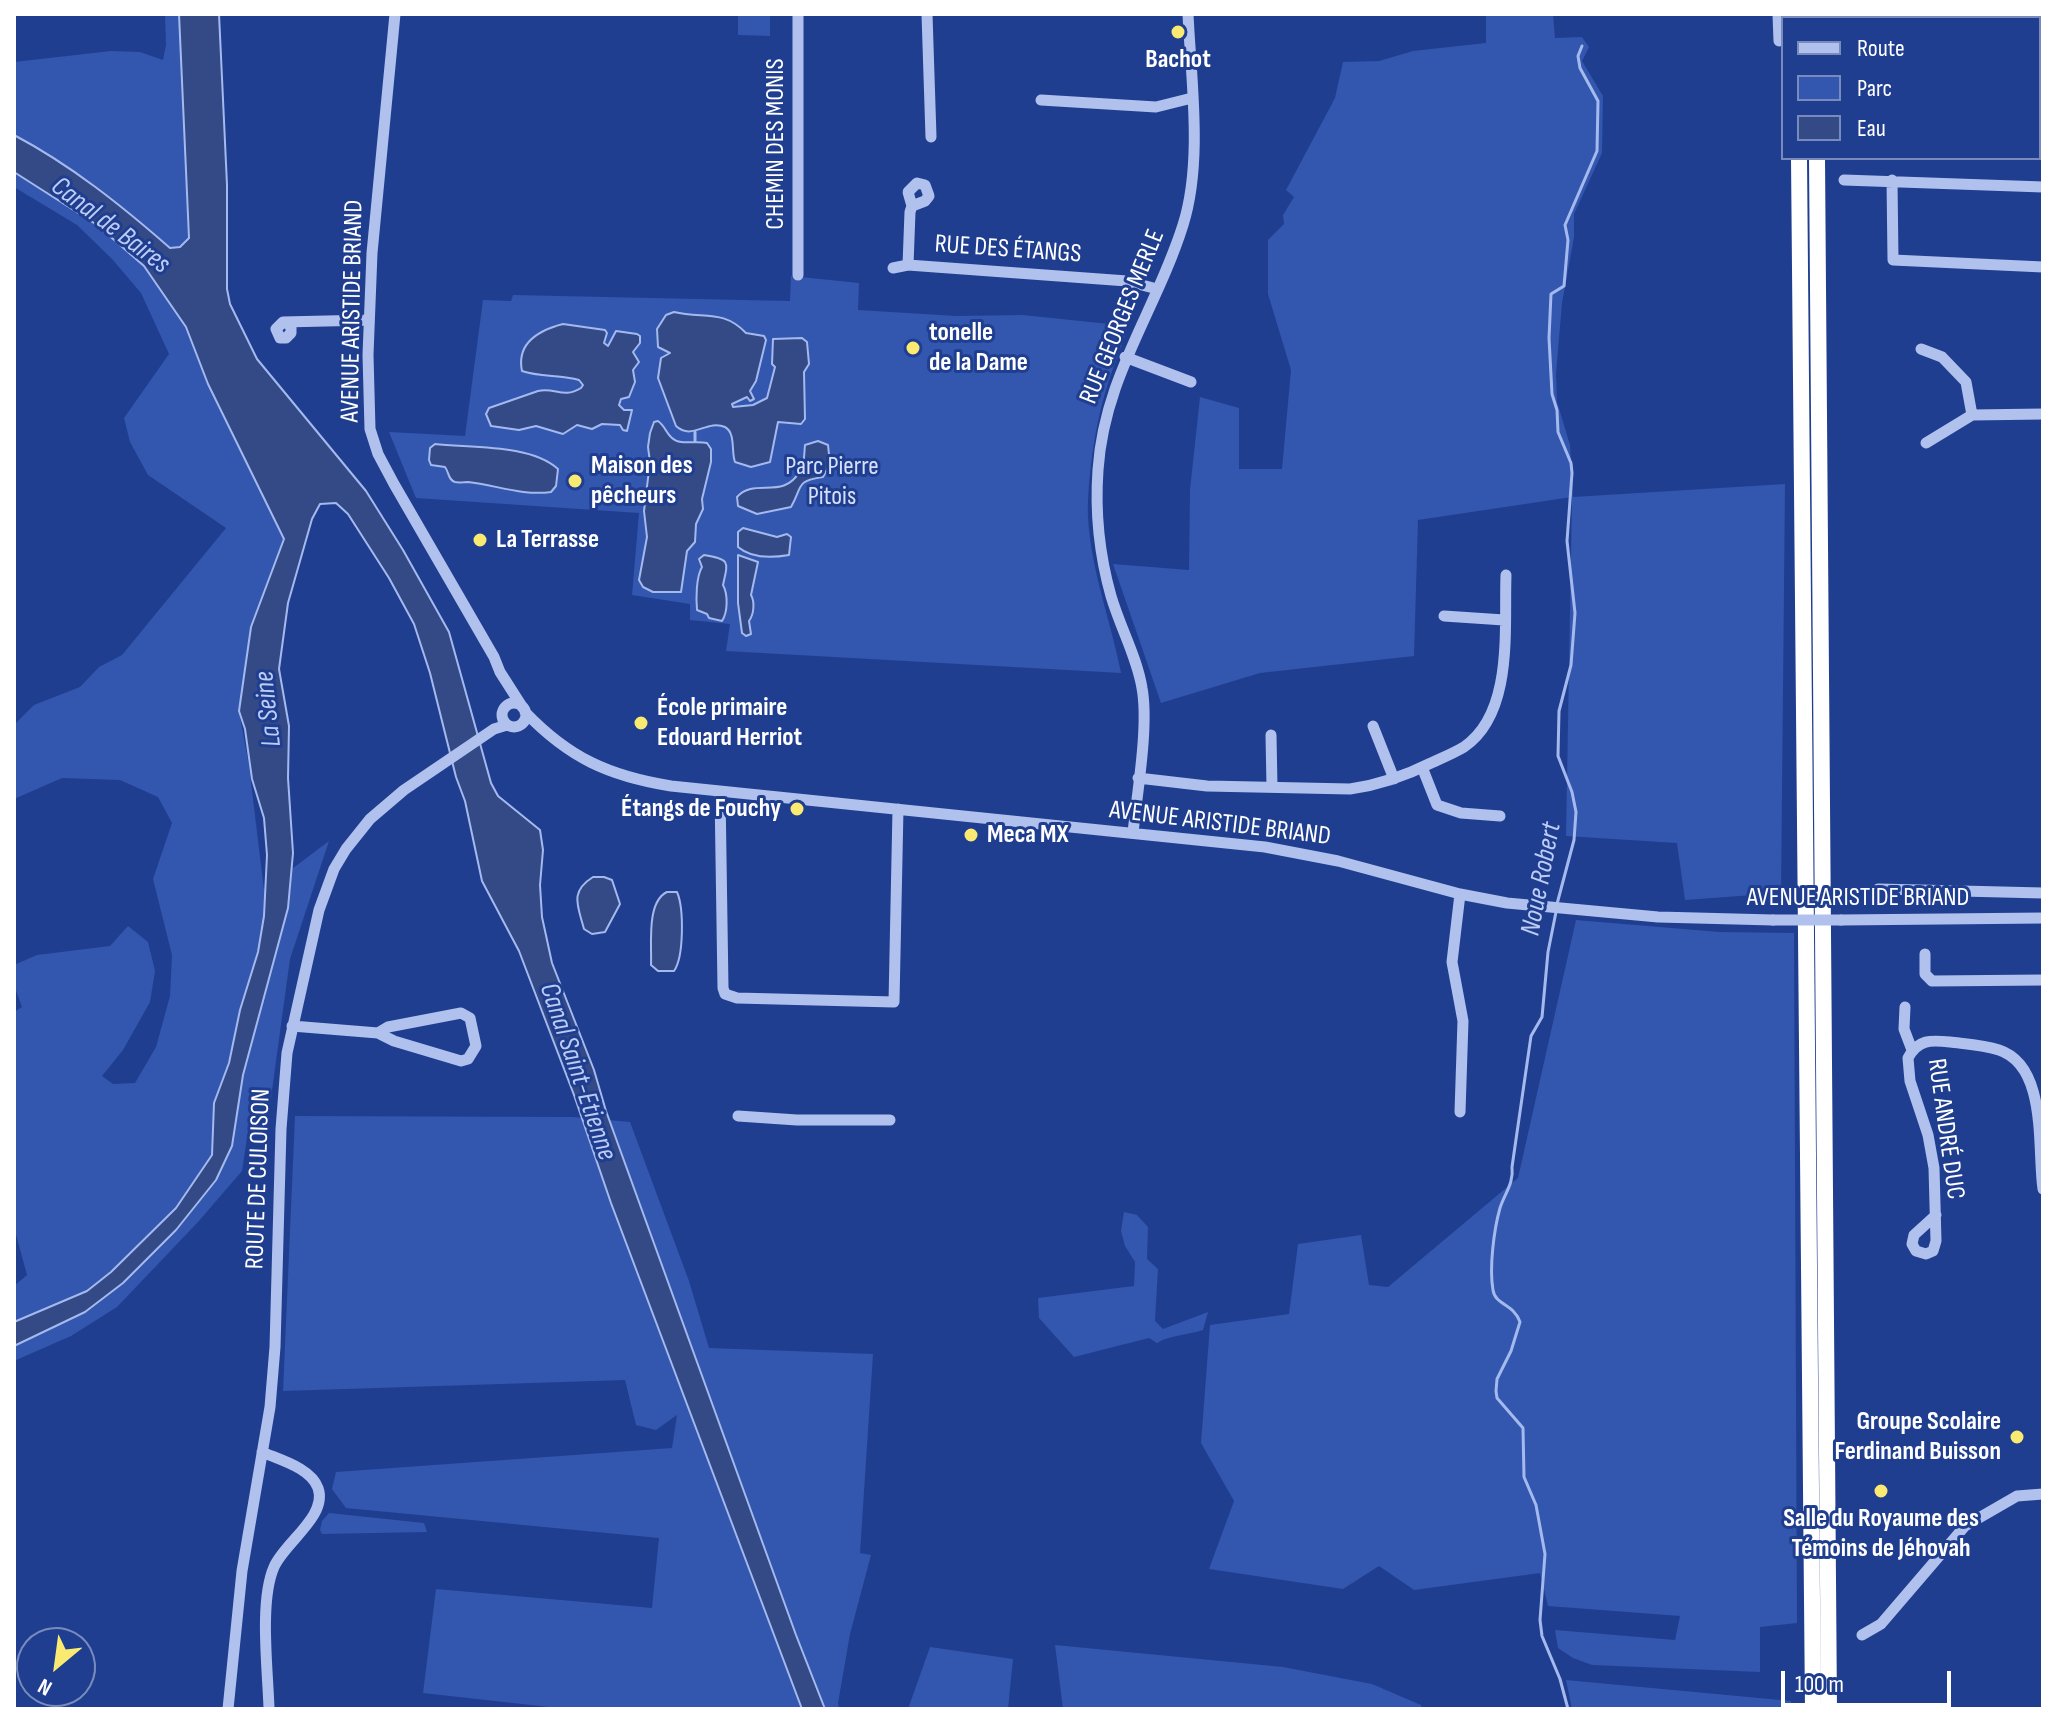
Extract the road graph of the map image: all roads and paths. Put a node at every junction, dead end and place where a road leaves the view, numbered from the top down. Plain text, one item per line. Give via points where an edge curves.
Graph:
1 (395, 14) edge
2 (798, 14) edge
3 (927, 14) edge
4 (1188, 14) edge
5 (1778, 14) edge
6 (1779, 41) dead end
7 (1192, 98) junction
8 (1041, 100) dead end
9 (931, 137) dead end
10 (1799, 160) edge
11 (1817, 160) edge
12 (1844, 180) dead end
13 (1892, 180) junction
14 (2043, 187) edge
15 (911, 209) dead end
16 (908, 265) junction
17 (2043, 267) edge
18 (893, 268) dead end
19 (798, 275) dead end
20 (1157, 289) junction
21 (369, 320) junction
22 (286, 323) dead end
23 (1921, 349) dead end
24 (1125, 357) junction
25 (1191, 382) dead end
26 (2043, 414) edge
27 (1972, 415) junction
28 (1926, 443) dead end
29 (1506, 575) dead end
30 (1444, 616) dead end
31 (1504, 620) junction
32 (500, 672) junction
33 (524, 710) junction
34 (504, 717) junction
35 (520, 724) junction
36 (1373, 726) dead end
37 (545, 733) junction
38 (1271, 735) dead end
39 (1422, 767) junction
40 (1138, 778) junction
41 (1394, 779) junction
42 (1272, 787) junction
43 (720, 792) junction
44 (898, 809) junction
45 (1500, 816) dead end
46 (1133, 833) junction
47 (1878, 889) dead end
48 (2043, 893) edge
49 (1460, 894) junction
50 (2043, 918) edge
51 (1925, 954) dead end
52 (2043, 980) edge
53 (1905, 1007) dead end
54 (292, 1026) junction
55 (378, 1033) junction
56 (1912, 1050) junction
57 (2041, 1106) edge
58 (1460, 1112) dead end
59 (738, 1116) dead end
60 (890, 1120) dead end
61 (2043, 1189) edge
62 (1936, 1215) dead end
63 (262, 1452) junction
64 (2043, 1494) edge
65 (1862, 1635) dead end
66 (228, 1709) edge
67 (269, 1709) edge
68 (1813, 1709) edge
69 (1829, 1709) edge

1 - 21 street, AVENUE ARISTIDE BRIAND
2 - 19 street, CHEMIN DES MONIS
3 - 9 street
4 - 7 street, RUE GEORGES MERLE
5 - 6 street
7 - 8 street via 1156,107
7 - 20 street, RUE GEORGES MERLE via 1190,192
10 - 68 highway
11 - 69 highway
12 - 13 street
13 - 14 street
13 - 17 street via 1893,260
15 - 16 street, RUE DES ÉTANGS
16 - 18 street
16 - 20 street, RUE DES ÉTANGS via 1127,281
20 - 24 street, RUE GEORGES MERLE
21 - 22 street
21 - 32 street, AVENUE ARISTIDE BRIAND via 368,406 378,454
23 - 27 street via 1942,357 1966,382
24 - 25 street
24 - 40 street, RUE GEORGES MERLE via 1104,428 1098,509 1111,596 1142,688
26 - 27 street
27 - 28 street
29 - 31 street
30 - 31 street
31 - 39 street via 1502,678 1488,721 1464,747
32 - 33 street, AVENUE ARISTIDE BRIAND
32 - 34 street, AVENUE ARISTIDE BRIAND
33 - 34 street via 513,703
33 - 35 street
33 - 37 street, AVENUE ARISTIDE BRIAND
34 - 35 street, AVENUE ARISTIDE BRIAND
34 - 54 street, ROUTE DE CULOISON via 492,731 383,806 357,834 334,869 319,910
35 - 37 street, AVENUE ARISTIDE BRIAND
36 - 41 street
37 - 43 street, AVENUE ARISTIDE BRIAND via 611,773
38 - 42 street
39 - 41 street
39 - 45 street via 1437,805
40 - 42 street
40 - 46 street, RUE GEORGES MERLE
41 - 42 street via 1350,789
43 - 44 street, AVENUE ARISTIDE BRIAND
43 - 44 street via 723,988 737,998 894,1002
44 - 46 street, AVENUE ARISTIDE BRIAND
46 - 49 street, AVENUE ARISTIDE BRIAND via 1306,853
47 - 48 street
49 - 50 street, AVENUE ARISTIDE BRIAND, bridge via 1547,908 1672,918
49 - 58 street via 1452,962 1463,1021
51 - 52 street via 1925,974 1932,981
53 - 56 street, RUE ANDRÉ DUC via 1904,1029
54 - 55 street
54 - 63 street, ROUTE DE CULOISON via 281,1129 275,1347
55 - 55 street via 461,1061 476,1046 470,1018 461,1013
56 - 57 street, RUE ANDRÉ DUC via 1930,1040 2000,1050 2013,1057
56 - 62 street, RUE ANDRÉ DUC via 1910,1081 1928,1135
57 - 61 street, RUE ANDRÉ DUC
59 - 60 street
63 - 66 street, ROUTE DE CULOISON via 234,1631
63 - 67 street via 296,1467 319,1489 317,1508 282,1551 269,1586
64 - 65 street via 2017,1496 1965,1526 1881,1624

